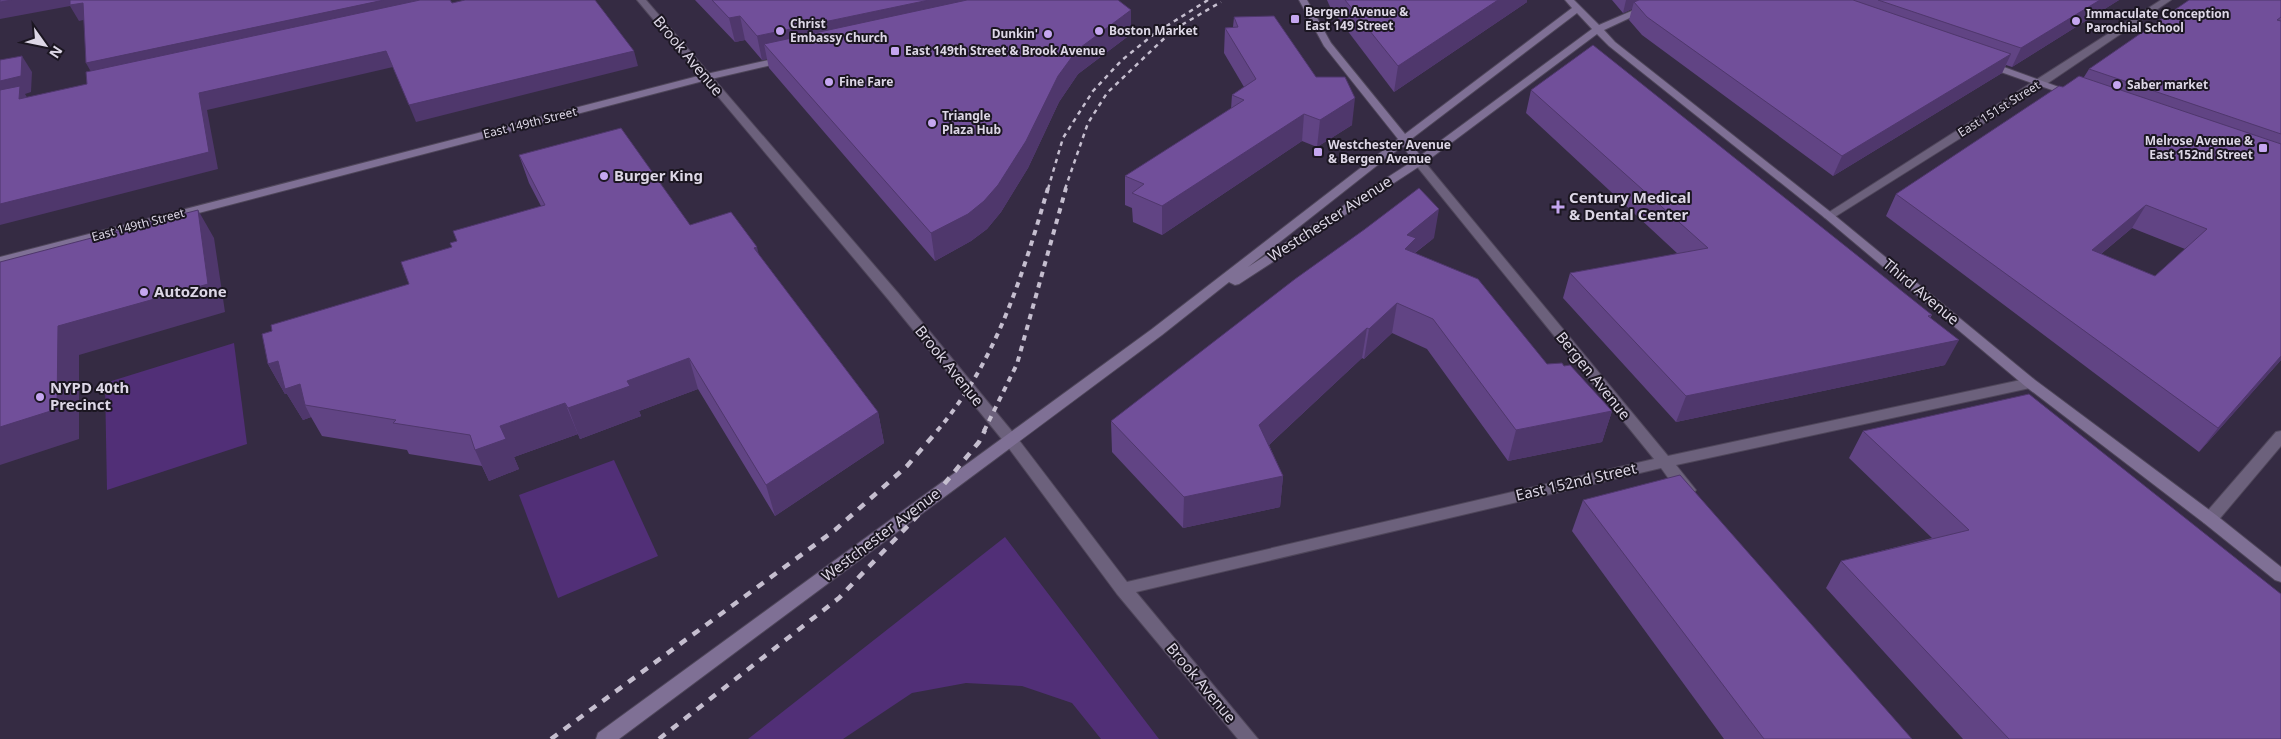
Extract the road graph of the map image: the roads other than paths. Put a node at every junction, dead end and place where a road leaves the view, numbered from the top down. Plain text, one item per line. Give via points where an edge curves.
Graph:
1 (641, 0) edge
2 (1302, 0) edge
3 (1568, 0) edge
4 (1664, 0) edge
5 (2167, 0) edge
6 (1576, 9) junction
7 (1596, 30) junction
8 (801, 56) edge
9 (1979, 61) edge
10 (706, 78) junction
11 (2041, 83) junction
12 (2086, 98) edge
13 (1406, 140) junction
14 (1419, 162) junction
15 (1829, 216) junction
16 (0, 262) edge
17 (1157, 332) junction
18 (2030, 383) junction
19 (2281, 436) edge
20 (1010, 439) junction
21 (1663, 462) junction
22 (1695, 499) edge
23 (2210, 519) junction
24 (2281, 576) edge
25 (1123, 589) junction
26 (605, 739) edge
27 (1249, 739) edge

1 - 10 street, Brook Avenue
2 - 13 main road, Bergen Avenue via 1330,48
3 - 6 main road, Third Avenue
4 - 7 main road, Westchester Avenue
5 - 11 street, East 151st Street
6 - 7 main road, Third Avenue
6 - 13 main road, Westchester Avenue
7 - 14 main road, Westchester Avenue
7 - 15 main road, Third Avenue
8 - 10 main road, East 149th Street
9 - 11 main road
10 - 16 main road, East 149th Street
10 - 20 street, Brook Avenue
11 - 12 main road
11 - 15 street, East 151st Street
13 - 14 main road, Bergen Avenue
13 - 17 main road, Westchester Avenue
14 - 17 main road, Westchester Avenue
14 - 21 street, Bergen Avenue
15 - 18 main road, Third Avenue
17 - 20 main road, Westchester Avenue
18 - 21 street, East 152nd Street
18 - 23 main road, Third Avenue
19 - 23 street
20 - 25 street, Brook Avenue
20 - 26 main road, Westchester Avenue
21 - 22 street, Bergen Avenue
21 - 25 street, East 152nd Street
23 - 24 main road, Third Avenue
25 - 27 street, Brook Avenue

